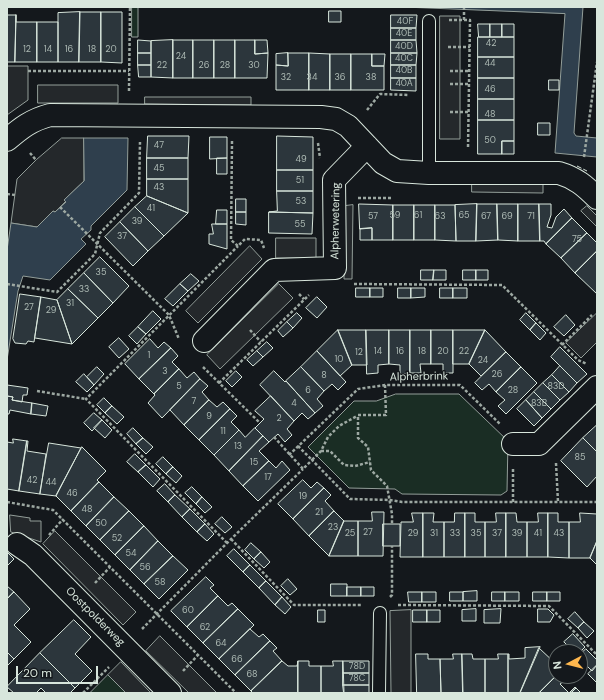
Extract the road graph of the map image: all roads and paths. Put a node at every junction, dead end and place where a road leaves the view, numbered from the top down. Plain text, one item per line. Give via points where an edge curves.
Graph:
1 (130, 7) edge
2 (464, 7) edge
3 (464, 16) dead end
4 (464, 20) dead end
5 (429, 21) dead end
6 (597, 62) edge
7 (28, 71) dead end
8 (129, 71) junction
9 (429, 95) junction
10 (128, 115) junction
11 (232, 116) junction
12 (317, 116) junction
13 (351, 129) junction
14 (7, 140) edge
15 (367, 146) junction
16 (583, 162) dead end
17 (429, 173) junction
18 (468, 173) junction
19 (334, 180) junction
20 (7, 194) edge
21 (15, 195) dead end
22 (597, 198) edge
23 (60, 207) dead end
24 (97, 244) junction
25 (238, 246) junction
26 (335, 268) junction
27 (274, 270) junction
28 (7, 284) edge
29 (311, 293) dead end
30 (169, 315) junction
31 (592, 315) dead end
32 (204, 341) dead end
33 (181, 344) dead end
34 (562, 345) junction
35 (200, 364) dead end
36 (591, 365) dead end
37 (219, 383) junction
38 (385, 385) junction
39 (597, 387) edge
40 (37, 391) dead end
41 (86, 399) junction
42 (358, 415) junction
43 (260, 423) dead end
44 (274, 437) dead end
45 (543, 440) junction
46 (513, 444) junction
47 (298, 446) junction
48 (321, 450) junction
49 (289, 455) junction
50 (312, 460) junction
51 (370, 462) junction
52 (304, 469) junction
53 (390, 500) junction
54 (7, 502) edge
55 (513, 502) junction
56 (558, 502) junction
57 (597, 502) edge
58 (392, 524) dead end
59 (231, 539) junction
60 (227, 543) junction
61 (17, 544) dead end
62 (392, 546) dead end
63 (381, 609) junction
64 (156, 613) junction
65 (126, 648) junction
66 (597, 655) edge
67 (83, 693) edge
68 (170, 693) edge
69 (236, 693) edge
70 (379, 693) edge

1 - 8 path
2 - 3 path
4 - 18 path via 470,20
5 - 9 lane
6 - 16 path
7 - 8 path
8 - 10 path
9 - 13 path via 380,94
9 - 17 lane
10 - 11 street
10 - 14 street via 50,115 36,118
10 - 24 path via 140,139 139,193 100,233
11 - 12 street
11 - 25 path via 231,240
12 - 13 street via 336,119
12 - 19 path via 319,157
13 - 15 street
15 - 17 street via 383,163 397,171
15 - 19 street, Alpherwetering
17 - 18 street
18 - 22 street via 559,173 579,181
19 - 26 street, Alpherwetering
20 - 21 path
23 - 24 path
24 - 28 path via 95,254 57,292
24 - 30 path
25 - 27 path via 245,240 261,240
25 - 30 path
26 - 27 street, Alpherwetering
26 - 34 path via 342,284 502,285
27 - 32 street
29 - 37 path
30 - 33 path
30 - 41 path
31 - 34 path
34 - 36 path via 578,360
35 - 37 path
37 - 43 path
38 - 42 path via 386,415
38 - 46 path, Alpherbrink via 460,385 514,437
38 - 47 path, Alpherbrink via 358,389
39 - 45 street
40 - 41 path
41 - 60 path
42 - 48 path via 339,426 328,437
42 - 51 path via 358,438 368,447
44 - 49 path
45 - 46 street via 539,444
45 - 56 path via 556,454
46 - 55 path, Alpherbrink
47 - 49 path, Alpherbrink
47 - 50 path
48 - 50 path
48 - 51 path via 330,451 344,465 355,466
49 - 52 path
50 - 52 path
50 - 53 path via 350,499
51 - 53 path via 371,470 387,486
52 - 59 path
53 - 55 path
53 - 58 path
54 - 64 path via 53,510
55 - 56 path
56 - 57 path
59 - 60 path
59 - 63 path via 294,605
60 - 64 path
61 - 65 street, Oostpolderweg via 33,555
62 - 63 path via 392,595
63 - 66 path via 549,606
63 - 70 lane
64 - 65 path
64 - 69 path
65 - 67 path
65 - 68 street, Oostpolderweg

